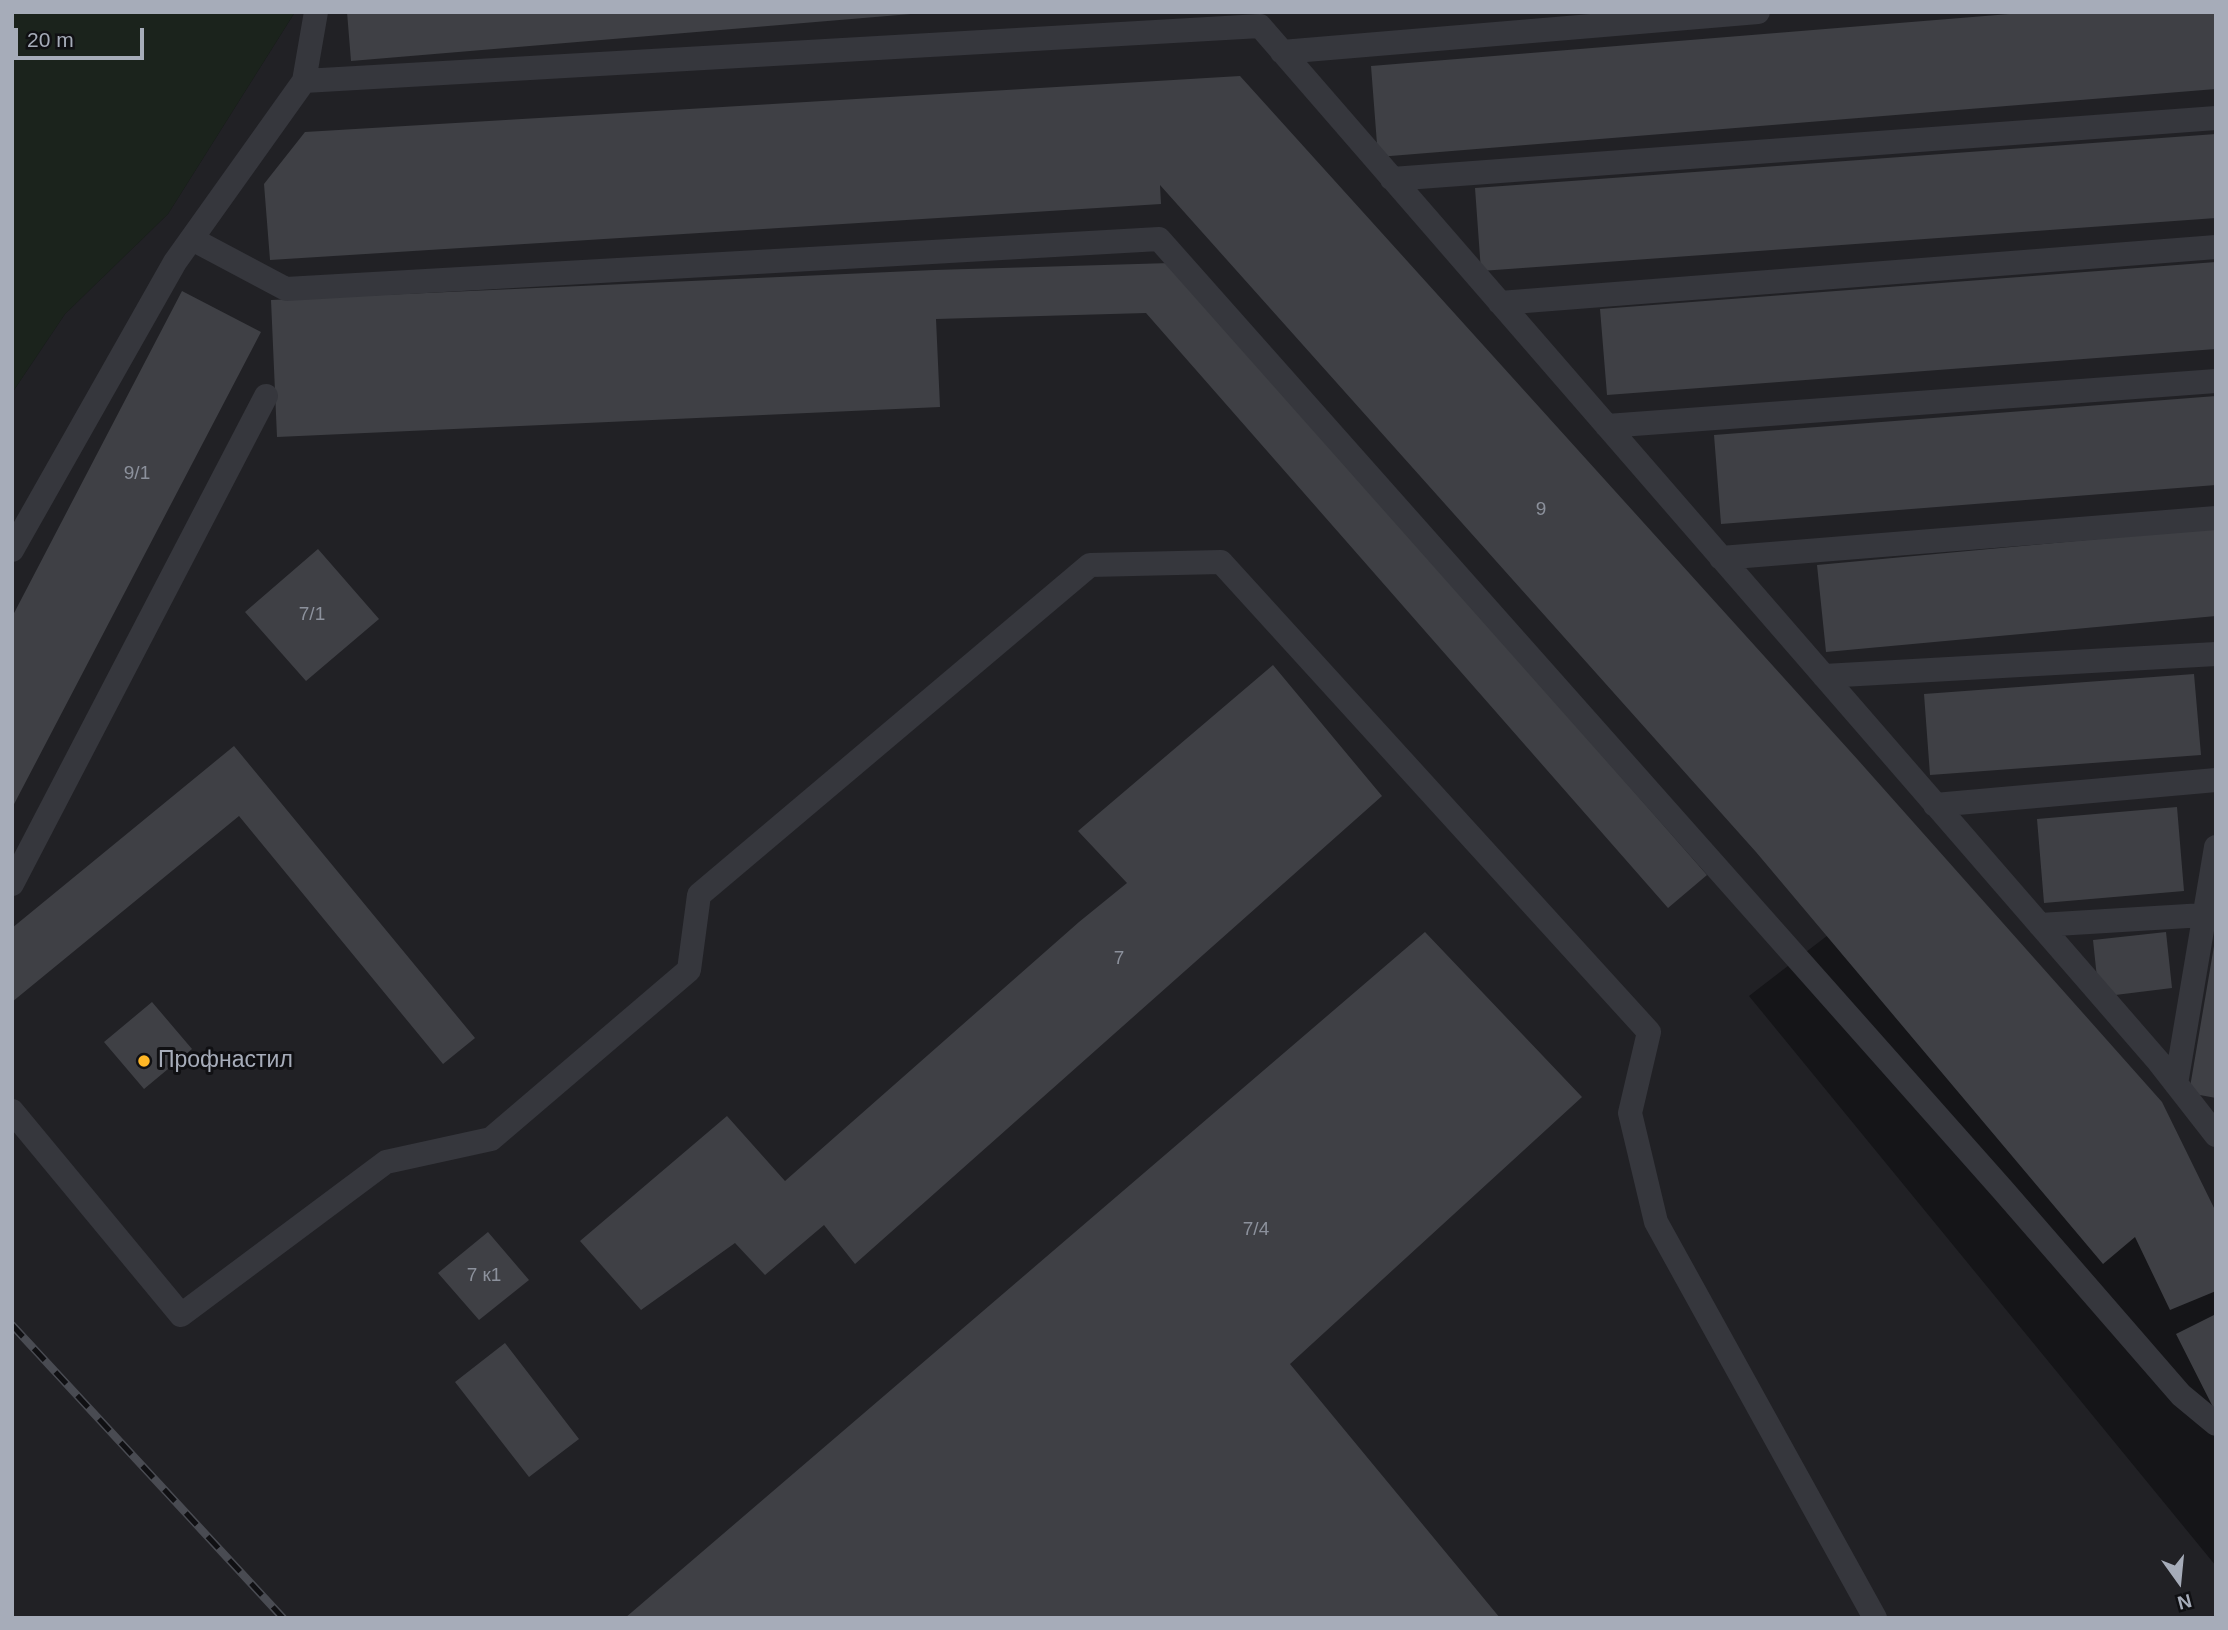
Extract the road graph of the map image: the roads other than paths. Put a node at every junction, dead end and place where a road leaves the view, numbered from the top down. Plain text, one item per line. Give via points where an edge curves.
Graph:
1 (316, 12) edge
2 (1758, 12) edge
3 (1282, 52) junction
4 (304, 81) junction
5 (2216, 118) edge
6 (1392, 179) junction
7 (192, 239) junction
8 (2216, 247) edge
9 (1500, 303) junction
10 (2216, 380) edge
11 (266, 396) dead end
12 (1606, 426) junction
13 (2216, 518) edge
14 (12, 550) edge
15 (1721, 558) junction
16 (2216, 654) edge
17 (1824, 676) junction
18 (2216, 779) edge
19 (1935, 804) junction
20 (2216, 847) edge
21 (12, 884) edge
22 (2204, 915) junction
23 (2040, 925) junction
24 (2176, 1084) junction
25 (12, 1111) edge
26 (2216, 1135) edge
27 (2216, 1424) edge
28 (1875, 1618) edge

1 - 4 lane
2 - 3 lane
3 - 4 lane via 1260,26
3 - 6 lane
4 - 7 lane
5 - 6 lane
6 - 9 lane
7 - 14 lane
7 - 27 lane via 286,289 1159,239 2181,1395
8 - 9 lane
9 - 12 lane
10 - 12 lane
11 - 21 lane
12 - 15 lane
13 - 15 lane
15 - 17 lane
16 - 17 lane
17 - 19 lane
18 - 19 lane
19 - 23 lane
20 - 22 lane
22 - 23 lane
22 - 24 lane
23 - 24 lane
24 - 26 lane
25 - 28 lane via 181,1315 386,1162 491,1139 689,970 699,895 1090,565 1221,562 1649,1032 1630,1113 1656,1222

